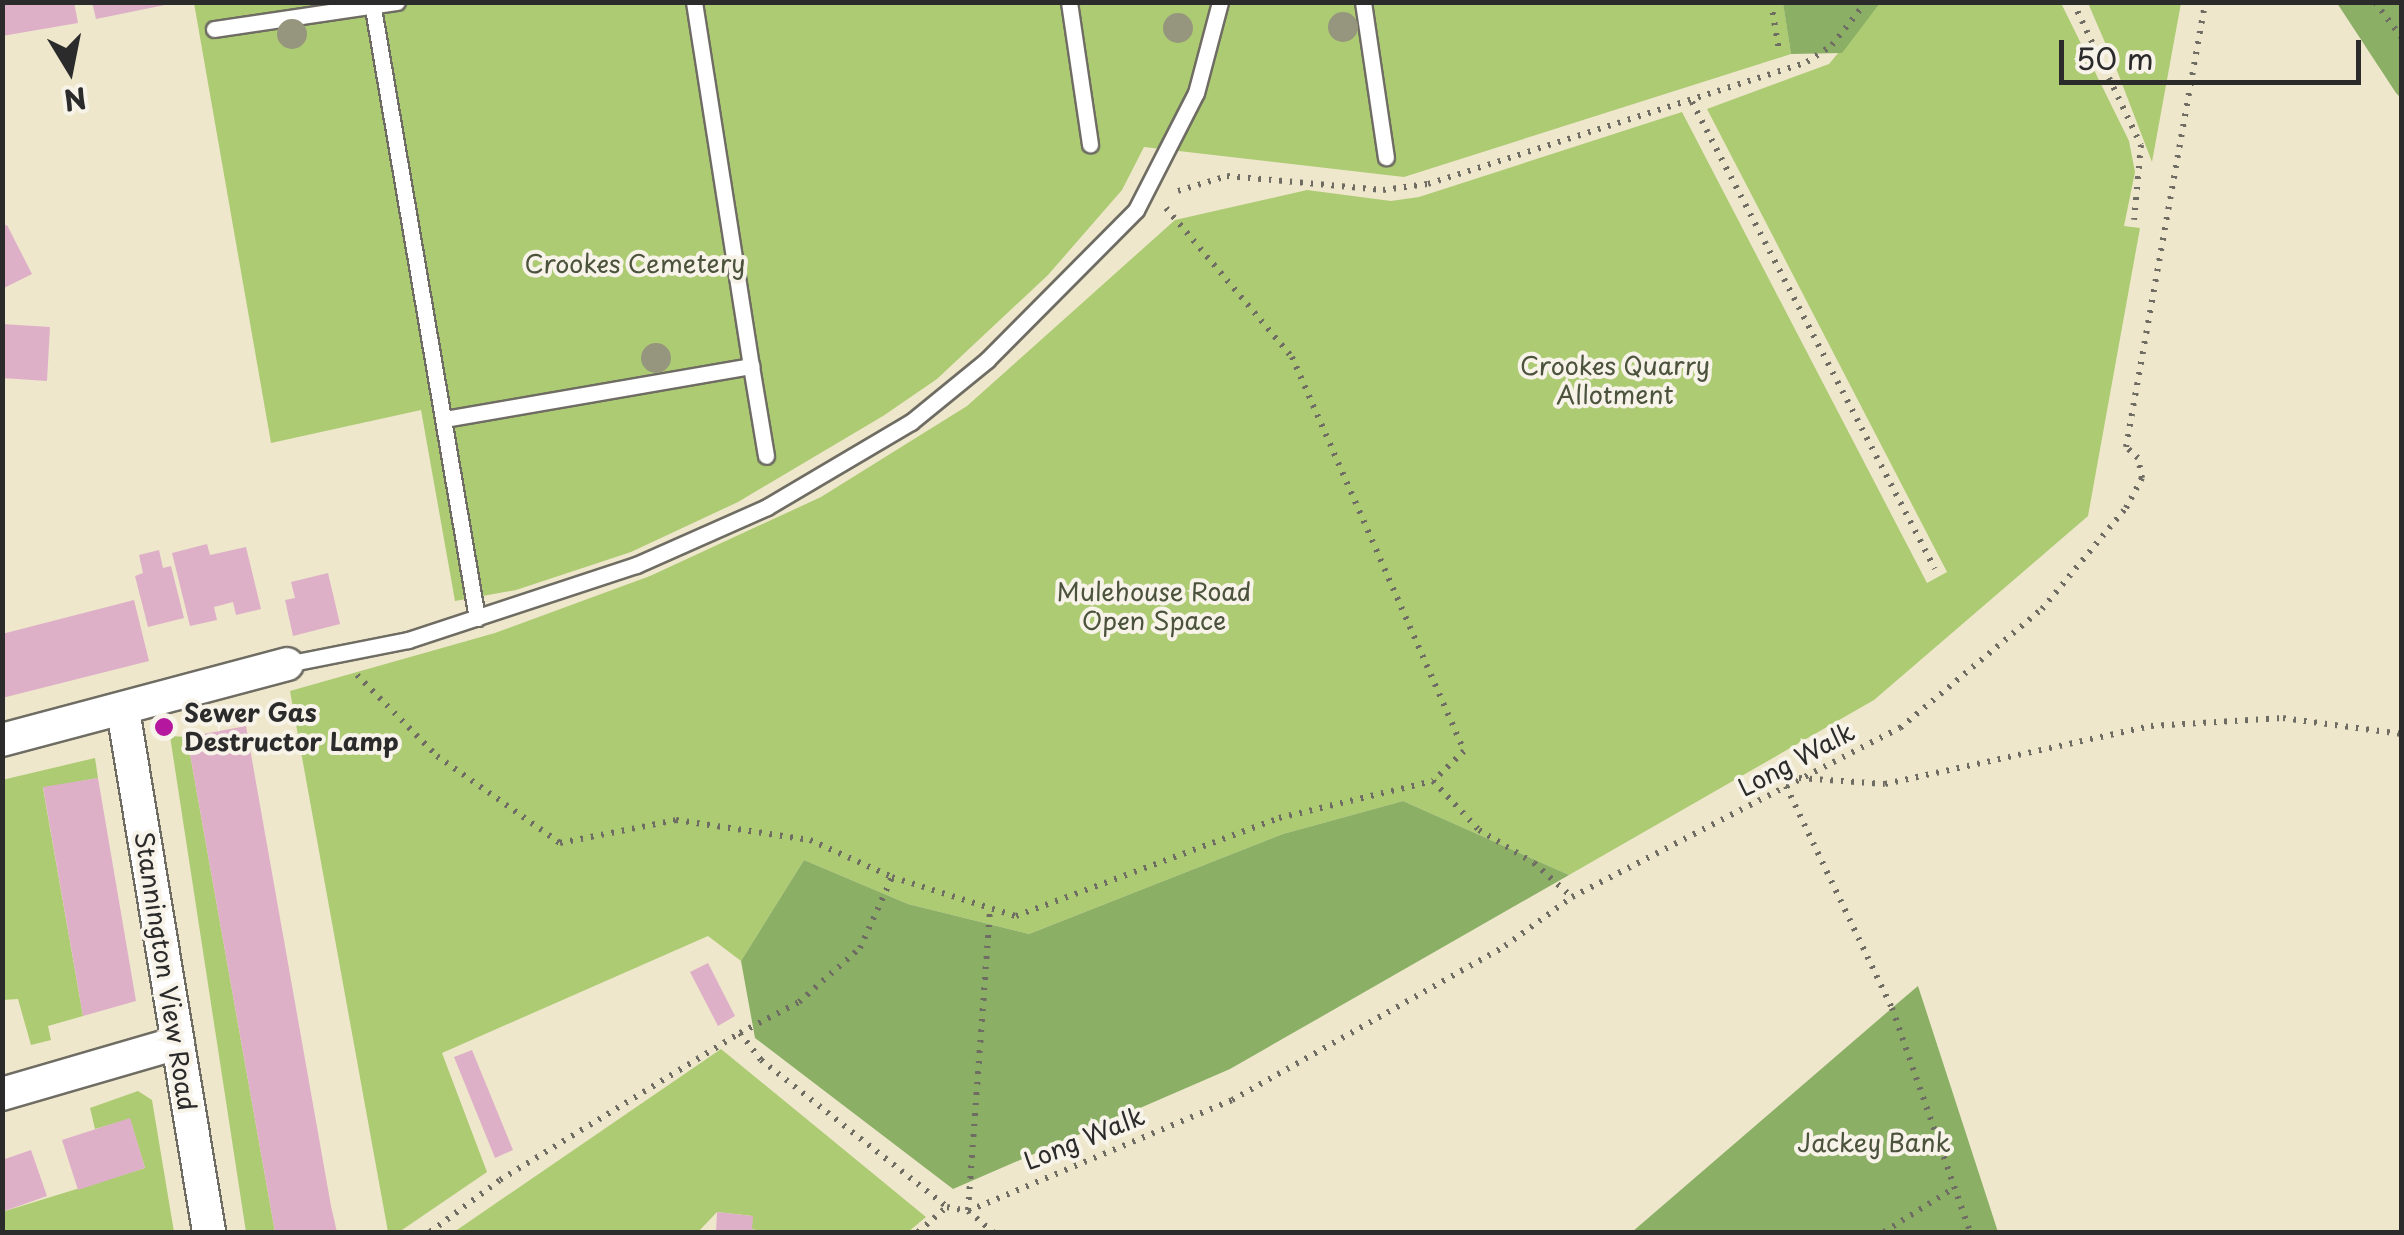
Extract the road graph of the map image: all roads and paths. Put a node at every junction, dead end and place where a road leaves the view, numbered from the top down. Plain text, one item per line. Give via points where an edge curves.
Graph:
1 (396, 2) edge
2 (694, 2) edge
3 (1069, 2) edge
4 (1220, 2) edge
5 (1362, 2) edge
6 (1771, 2) edge
7 (2073, 2) edge
8 (2205, 2) edge
9 (2375, 2) edge
10 (372, 4) edge
11 (1862, 5) edge
12 (214, 30) dead end
13 (2402, 38) edge
14 (1779, 51) dead end
15 (1692, 102) junction
16 (1090, 144) dead end
17 (1386, 157) dead end
18 (2134, 220) dead end
19 (751, 366) junction
20 (444, 419) junction
21 (766, 456) dead end
22 (1935, 569) dead end
23 (477, 618) junction
24 (346, 658) junction
25 (288, 664) joint
26 (123, 710) junction
27 (2402, 734) edge
28 (2, 740) edge
29 (1798, 778) junction
30 (1433, 781) junction
31 (1786, 786) junction
32 (892, 877) junction
33 (1572, 897) junction
34 (990, 910) junction
35 (740, 1032) junction
36 (178, 1044) junction
37 (2, 1094) edge
38 (1954, 1188) junction
39 (948, 1206) junction
40 (968, 1211) junction
41 (208, 1232) edge
42 (430, 1232) edge
43 (918, 1232) edge
44 (993, 1232) edge
45 (1884, 1232) edge
46 (1970, 1232) edge

1 - 10 lane
2 - 19 lane
3 - 16 lane
4 - 23 lane via 1196,93 1136,210 948,394 874,447 767,507 636,565
5 - 17 lane
6 - 14 path
7 - 18 path via 2141,145
8 - 29 path, Long Walk via 2126,448 2138,458 2142,478 2126,508 2042,608 1900,728
9 - 13 path
10 - 12 lane
10 - 20 lane
11 - 15 path via 1832,45 1807,62
15 - 22 path
15 - 30 path via 1411,188 1227,176 1159,199 1292,356 1464,751
19 - 20 lane
19 - 21 lane
20 - 23 lane
23 - 24 lane
24 - 25 lane
24 - 32 path via 367,691 436,756 560,843 676,820 810,840
25 - 26 street
26 - 28 street
26 - 36 street, Stannington View Road
27 - 29 path via 2283,718 2151,726 1885,784
29 - 31 path, Long Walk
30 - 33 path via 1479,830 1534,863
30 - 34 path via 1279,818 1016,916
31 - 33 path, Long Walk
31 - 38 path via 1892,1008
32 - 34 path
32 - 35 path via 860,948 799,1002
33 - 40 path, Long Walk via 1505,946 1232,1100
34 - 40 path
35 - 39 path via 760,1060
35 - 42 path via 500,1180
36 - 37 street
36 - 41 street, Stannington View Road
38 - 45 path
38 - 46 path
39 - 40 path
39 - 43 path
40 - 44 path

